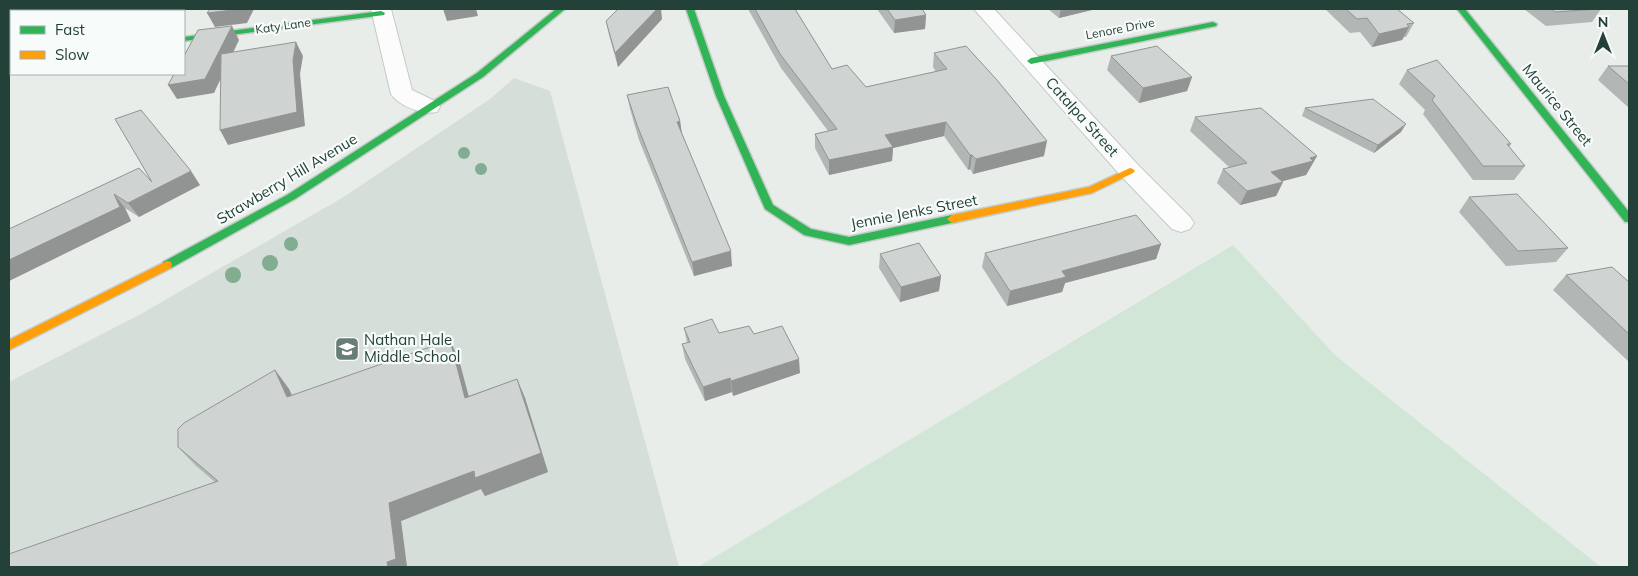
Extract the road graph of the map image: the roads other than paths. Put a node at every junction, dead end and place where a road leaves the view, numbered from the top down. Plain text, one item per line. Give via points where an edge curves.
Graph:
1 (561, 9) edge
2 (690, 9) edge
3 (984, 9) edge
4 (1461, 9) edge
5 (381, 11) edge
6 (1213, 24) dead end
7 (185, 39) edge
8 (1031, 61) junction
9 (429, 107) junction
10 (1130, 171) junction
11 (1629, 219) edge
12 (1181, 223) dead end
13 (9, 345) edge

1 - 9 street, Strawberry Hill Avenue via 480,75
2 - 10 street, Jennie Jenks Street via 720,96 769,207 808,232 849,241 1092,190
3 - 8 street, Catalpa Street
4 - 11 street, Maurice Street
5 - 7 street, Katy Lane
5 - 9 street via 402,94
6 - 8 street, Lenore Drive
8 - 10 street, Catalpa Street
9 - 13 street, Strawberry Hill Avenue via 291,197 155,272
10 - 12 street, Catalpa Street

